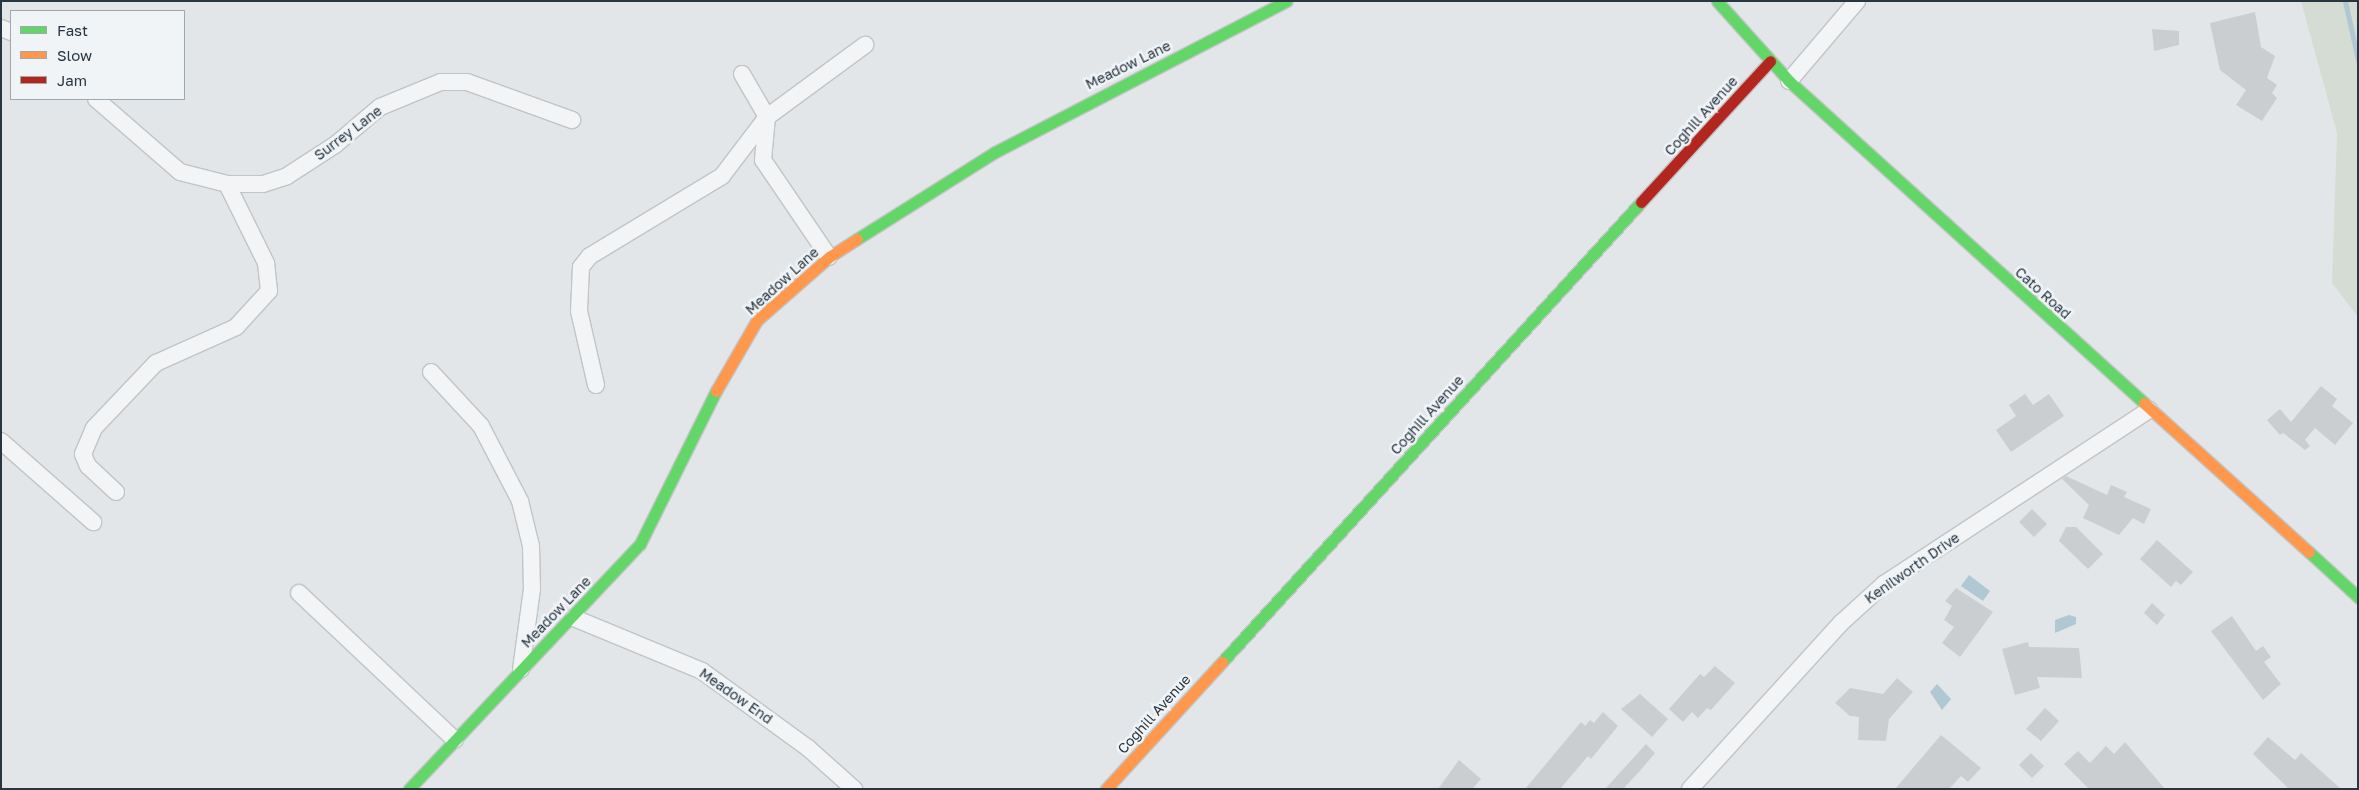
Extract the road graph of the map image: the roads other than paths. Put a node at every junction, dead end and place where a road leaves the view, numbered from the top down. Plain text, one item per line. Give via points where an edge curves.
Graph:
1 (1286, 1) edge
2 (1717, 1) edge
3 (1857, 1) edge
4 (866, 45) dead end
5 (1770, 61) junction
6 (742, 74) dead end
7 (1789, 81) junction
8 (97, 100) edge
9 (767, 117) junction
10 (572, 120) dead end
11 (227, 184) junction
12 (829, 257) junction
13 (431, 372) dead end
14 (596, 385) dead end
15 (2148, 410) junction
16 (1, 441) edge
17 (116, 492) dead end
18 (93, 522) dead end
19 (299, 594) dead end
20 (2358, 597) edge
21 (574, 618) junction
22 (521, 669) junction
23 (455, 740) junction
24 (409, 789) edge
25 (854, 789) edge
26 (1106, 789) edge
27 (1690, 789) edge

1 - 12 street, Meadow Lane via 995,152
2 - 5 street, Cato Road
3 - 7 street
4 - 9 street
5 - 7 street, Cato Road
5 - 26 street, Coghill Avenue
6 - 9 street
7 - 15 street, Cato Road
8 - 11 street, Surrey Lane via 180,172
9 - 12 street via 763,160
9 - 14 street via 722,176 590,256 580,267 579,311
10 - 11 street, Surrey Lane via 467,82 421,87 380,107 335,145 288,176 263,184
11 - 17 street via 266,263 269,291 236,328 156,363 94,428 83,454 88,466
12 - 21 street, Meadow Lane via 758,320 728,367 640,544
13 - 22 street via 481,426 520,501 531,546 532,589
15 - 20 street, Cato Road
15 - 27 street, Kenilworth Drive via 1884,584 1841,623
16 - 18 street
19 - 23 street
21 - 22 street, Meadow Lane
21 - 25 street, Meadow End via 702,671 808,748
22 - 23 street, Meadow Lane
23 - 24 street, Meadow Lane

